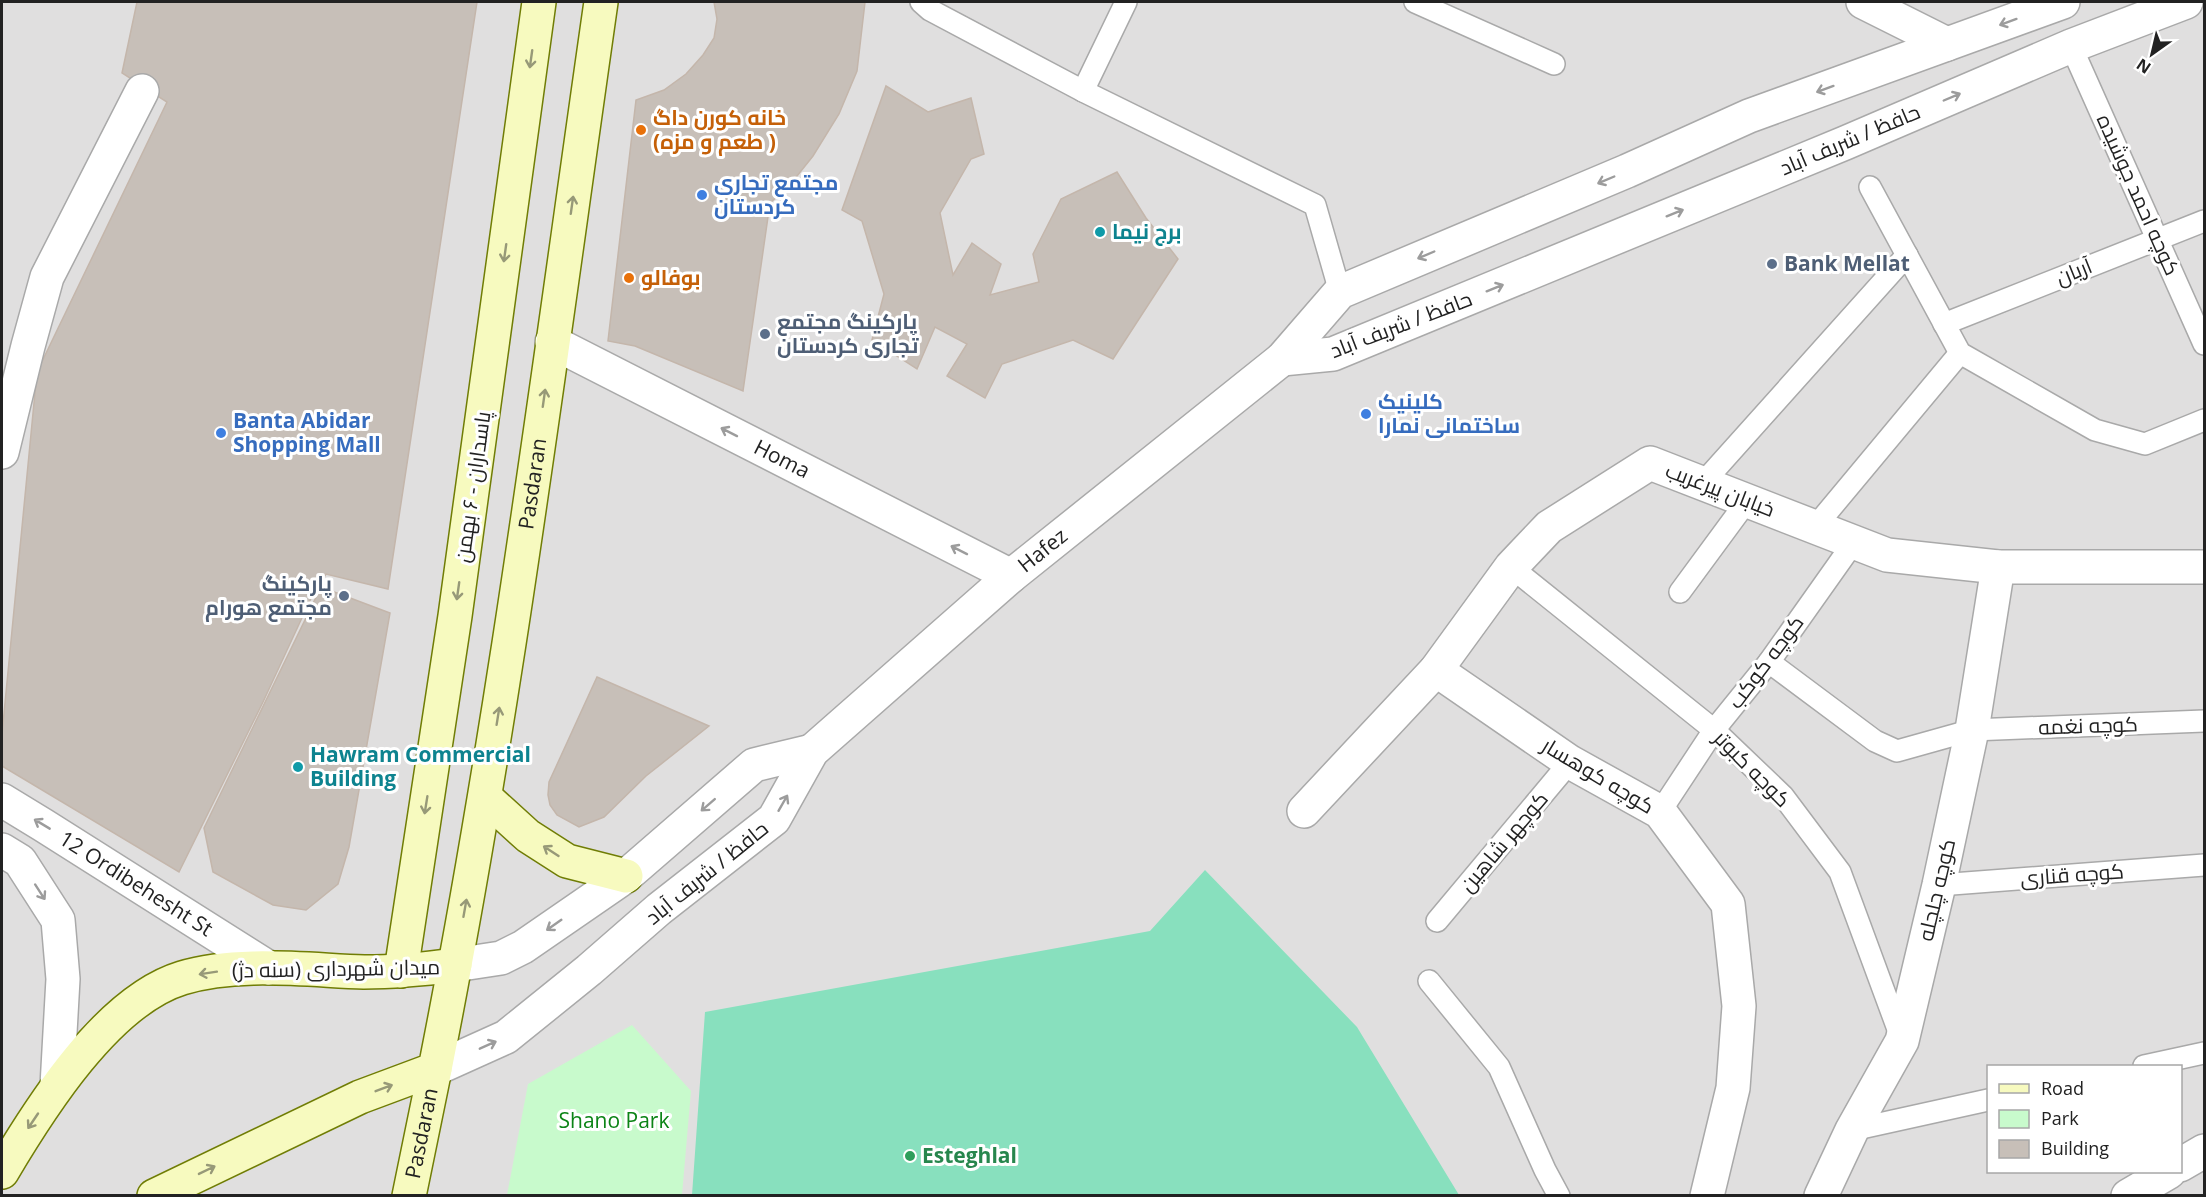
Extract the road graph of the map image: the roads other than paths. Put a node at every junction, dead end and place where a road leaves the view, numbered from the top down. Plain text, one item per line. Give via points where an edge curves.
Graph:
1 (539, 2) edge
2 (601, 2) edge
3 (921, 2) edge
4 (1126, 2) edge
5 (1415, 2) edge
6 (1863, 2) edge
7 (2063, 2) edge
8 (2186, 2) edge
9 (1947, 44) junction
10 (2071, 46) junction
11 (1554, 64) dead end
12 (142, 91) dead end
13 (1083, 91) junction
14 (1870, 187) dead end
15 (2205, 221) edge
16 (2156, 240) junction
17 (1906, 255) junction
18 (1340, 292) junction
19 (1944, 324) junction
20 (552, 342) junction
21 (2205, 344) edge
22 (1960, 353) junction
23 (1282, 359) junction
24 (2205, 420) edge
25 (2, 452) edge
26 (1702, 484) junction
27 (1747, 501) junction
28 (1815, 527) junction
29 (1854, 542) junction
30 (1511, 567) junction
31 (1998, 567) junction
32 (2205, 567) edge
33 (1011, 576) junction
34 (1680, 592) dead end
35 (1768, 662) junction
36 (1436, 670) junction
37 (2205, 722) edge
38 (1714, 729) junction
39 (1972, 730) junction
40 (812, 751) junction
41 (1570, 762) junction
42 (485, 797) junction
43 (2, 800) edge
44 (1304, 811) dead end
45 (1660, 813) junction
46 (2, 850) edge
47 (2205, 865) edge
48 (626, 876) junction
49 (1939, 885) junction
50 (1437, 921) dead end
51 (455, 965) junction
52 (269, 968) junction
53 (401, 971) junction
54 (1429, 981) dead end
55 (1902, 1041) junction
56 (2205, 1053) edge
57 (2149, 1065) edge
58 (435, 1069) junction
59 (57, 1086) junction
60 (1987, 1100) edge
61 (1852, 1130) junction
62 (2205, 1151) edge
63 (2182, 1164) edge
64 (2, 1172) edge
65 (2167, 1173) edge
66 (154, 1196) edge
67 (409, 1196) edge
68 (1559, 1196) edge
69 (1707, 1196) edge
70 (1821, 1196) edge
71 (2128, 1196) edge

1 -> 53 main road, پاسداران - ۶ بهمن via 455,616
20 -> 2 main road, Pasdaran
3 - 13 lane
4 - 13 lane
5 - 11 lane
6 - 9 street
7 -> 9 street, حافظ / شریف آباد
8 - 10 street, حافظ / شریف آباد
9 -> 18 street, حافظ / شریف آباد via 1749,116
10 - 16 lane, کوچه احمد جوشیده
23 -> 10 street, حافظ / شریف آباد via 1333,354
12 - 25 street via 47,278
13 - 18 lane via 1315,205
14 - 17 lane
15 - 16 lane, آریان
16 - 19 lane, آریان
16 - 21 lane, کوچه احمد جوشیده
17 - 19 lane
17 - 26 lane
18 - 23 street, حافظ / شریف آباد
19 - 22 lane
33 -> 20 street, Homa
42 -> 20 main road, Pasdaran
22 - 24 lane via 2096,430 2145,444
22 - 28 lane
23 - 33 street, Hafez
26 - 27 street, خیابان پیرغریب
26 - 30 street, خیابان پیرغریب via 1650,464 1549,527
27 - 28 street, خیابان پیرغریب
27 - 34 lane
28 - 29 street, خیابان پیرغریب
29 - 31 street, خیابان پیرغریب via 1887,555
29 - 35 lane, کوچه کوکب
30 - 36 street, خیابان پیرغریب
30 - 38 lane, کوچه کبوتر
31 - 32 street, خیابان پیرغریب
31 - 39 street, کوچه چلچله
33 - 40 street, Hafez
35 - 38 lane, کوچه کوکب
35 - 39 lane, کوچه نغمه via 1875,741 1897,751
36 - 41 street, کوچه کوهسار
36 - 44 street, خیابان پیرغریب
37 - 39 lane, کوچه نغمه
38 - 45 lane, کوچه کوکب
38 - 55 lane, کوچه کبوتر via 1783,796 1840,872
39 - 49 street, کوچه چلچله
40 -> 48 street via 754,765
58 -> 40 street, حافظ / شریف آباد via 506,1037 774,819
41 - 45 street, کوچه کوهسار
41 - 50 lane, کوچهر شاهین
48 -> 42 main road via 567,861 528,836
51 -> 42 main road, Pasdaran
52 -> 43 street, 12 Ordibehesht St
45 - 69 street, کوچه کوهسار via 1728,904 1739,1006 1736,1053 1733,1088
46 -> 59 street via 20,861 58,920 63,979
47 - 49 lane, کوچه قناری
48 -> 51 street via 523,947 501,958
49 - 55 street, کوچه چلچله
51 - 53 main road, میدان شهرداری (سنه دژ)
51 - 58 main road, میدان شهرداری (سنه دژ)
52 - 53 main road, میدان شهرداری (سنه دژ)
52 -> 59 main road, میدان شهرداری (سنه دژ) via 200,974 149,993 110,1025
54 - 68 lane via 1499,1067
55 - 61 street, کوچه چلچله
56 - 57 lane
66 -> 58 main road via 360,1097
58 - 67 main road, Pasdaran
59 -> 64 main road, میدان شهرداری (سنه دژ)
60 - 61 lane
61 - 70 street, کوچه چلچله
62 - 63 street
65 - 71 street

